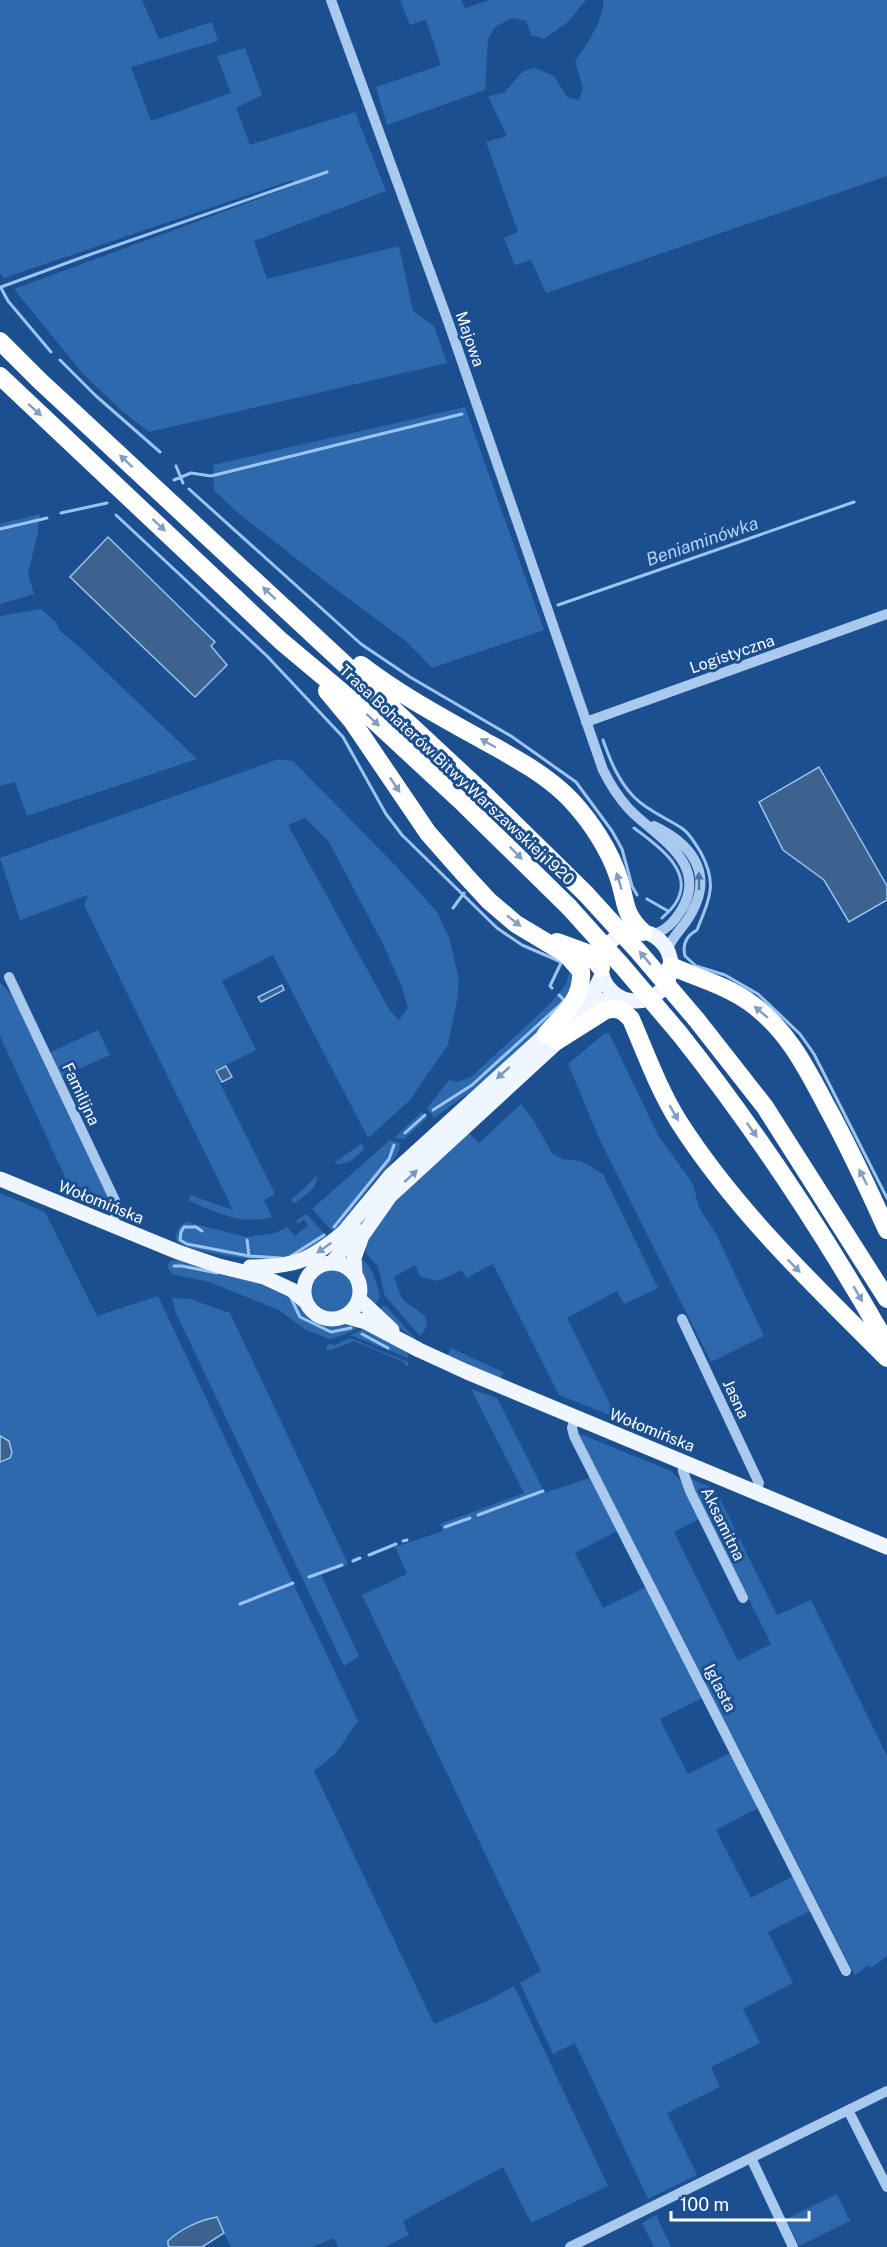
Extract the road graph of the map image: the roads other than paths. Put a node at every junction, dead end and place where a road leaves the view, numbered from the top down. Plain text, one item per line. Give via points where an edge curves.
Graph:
1 (331, 0) edge
2 (0, 341) edge
3 (0, 376) edge
4 (887, 614) edge
5 (298, 620) junction
6 (281, 641) junction
7 (586, 722) junction
8 (646, 822) junction
9 (647, 934) junction
10 (535, 935) junction
11 (669, 958) junction
12 (602, 971) junction
13 (9, 977) dead end
14 (623, 998) junction
15 (552, 1038) junction
16 (648, 1060) junction
17 (0, 1179) edge
18 (365, 1207) junction
19 (112, 1225) junction
20 (887, 1230) edge
21 (190, 1256) junction
22 (331, 1263) junction
23 (250, 1267) junction
24 (355, 1273) junction
25 (308, 1276) junction
26 (359, 1299) junction
27 (887, 1299) edge
28 (306, 1302) junction
29 (345, 1316) junction
30 (682, 1319) dead end
31 (405, 1342) junction
32 (887, 1344) edge
33 (887, 1358) edge
34 (574, 1418) junction
35 (682, 1461) junction
36 (756, 1491) junction
37 (887, 1547) edge
38 (742, 1598) dead end
39 (846, 1971) dead end
40 (887, 2091) edge
41 (848, 2110) junction
42 (751, 2158) junction
43 (887, 2187) edge
44 (570, 2247) edge
45 (793, 2247) edge

1 - 7 street, Majowa via 453,335
5 -> 2 highway, Trasa Bohaterów Bitwy Warszawskiej 1920
3 -> 6 highway, Trasa Bohaterów Bitwy Warszawskiej 1920
4 - 7 street, Logistyczna
9 -> 5 highway via 629,917 619,880 604,847 560,790 540,773 406,697
27 -> 5 highway, Trasa Bohaterów Bitwy Warszawskiej 1920, bridge via 765,1107 638,951 488,797
6 -> 10 highway via 352,721 428,833 489,901
6 -> 32 highway, Trasa Bohaterów Bitwy Warszawskiej 1920, bridge via 456,796 569,907 623,967 679,1033 790,1184
7 - 8 street, Majowa via 608,781 629,809
8 - 9 street via 679,855 689,884 688,896 676,918 662,932
11 -> 8 street via 673,937 699,896 699,869 694,857 674,835
9 - 11 main road via 661,942
9 - 12 main road via 625,933 616,937 604,951
10 - 12 highway via 590,954
10 - 15 highway via 566,954 581,971 578,995
11 - 14 main road via 666,983 654,996 646,1000
20 -> 11 highway via 843,1137 797,1051 781,1030 731,990
12 - 14 main road via 611,991
12 - 15 main road via 593,993
13 - 19 street, Familijna via 118,1207
14 - 15 main road via 603,1000
14 - 16 highway via 634,1005 642,1020
15 - 16 highway via 614,1008 632,1019
15 -> 18 main road via 391,1175
24 -> 15 main road via 354,1258 362,1236 390,1196
16 -> 33 highway via 680,1123 724,1183 790,1262
17 - 19 main road, Wołomińska
18 - 22 main road
18 -> 23 main road via 344,1232 302,1261 277,1267
19 - 21 main road, Wołomińska
21 - 23 main road, Wołomińska
21 - 28 main road, Wołomińska via 264,1277 292,1290
22 - 24 main road
22 - 25 main road
23 - 25 main road, Wołomińska
24 - 26 main road
25 - 28 main road
26 - 29 main road
26 - 31 main road, Wołomińska
28 - 29 main road via 323,1317
29 - 31 main road, Wołomińska
30 - 36 street, Jasna via 759,1483
31 - 34 main road, Wołomińska
34 - 35 main road, Wołomińska
34 - 39 street, Iglasta via 574,1436
35 - 36 main road, Wołomińska
35 - 38 street, Aksamitna via 690,1491
36 - 37 main road, Wołomińska
40 - 41 street
41 - 42 street
41 - 43 street
42 - 44 street
42 - 45 street

